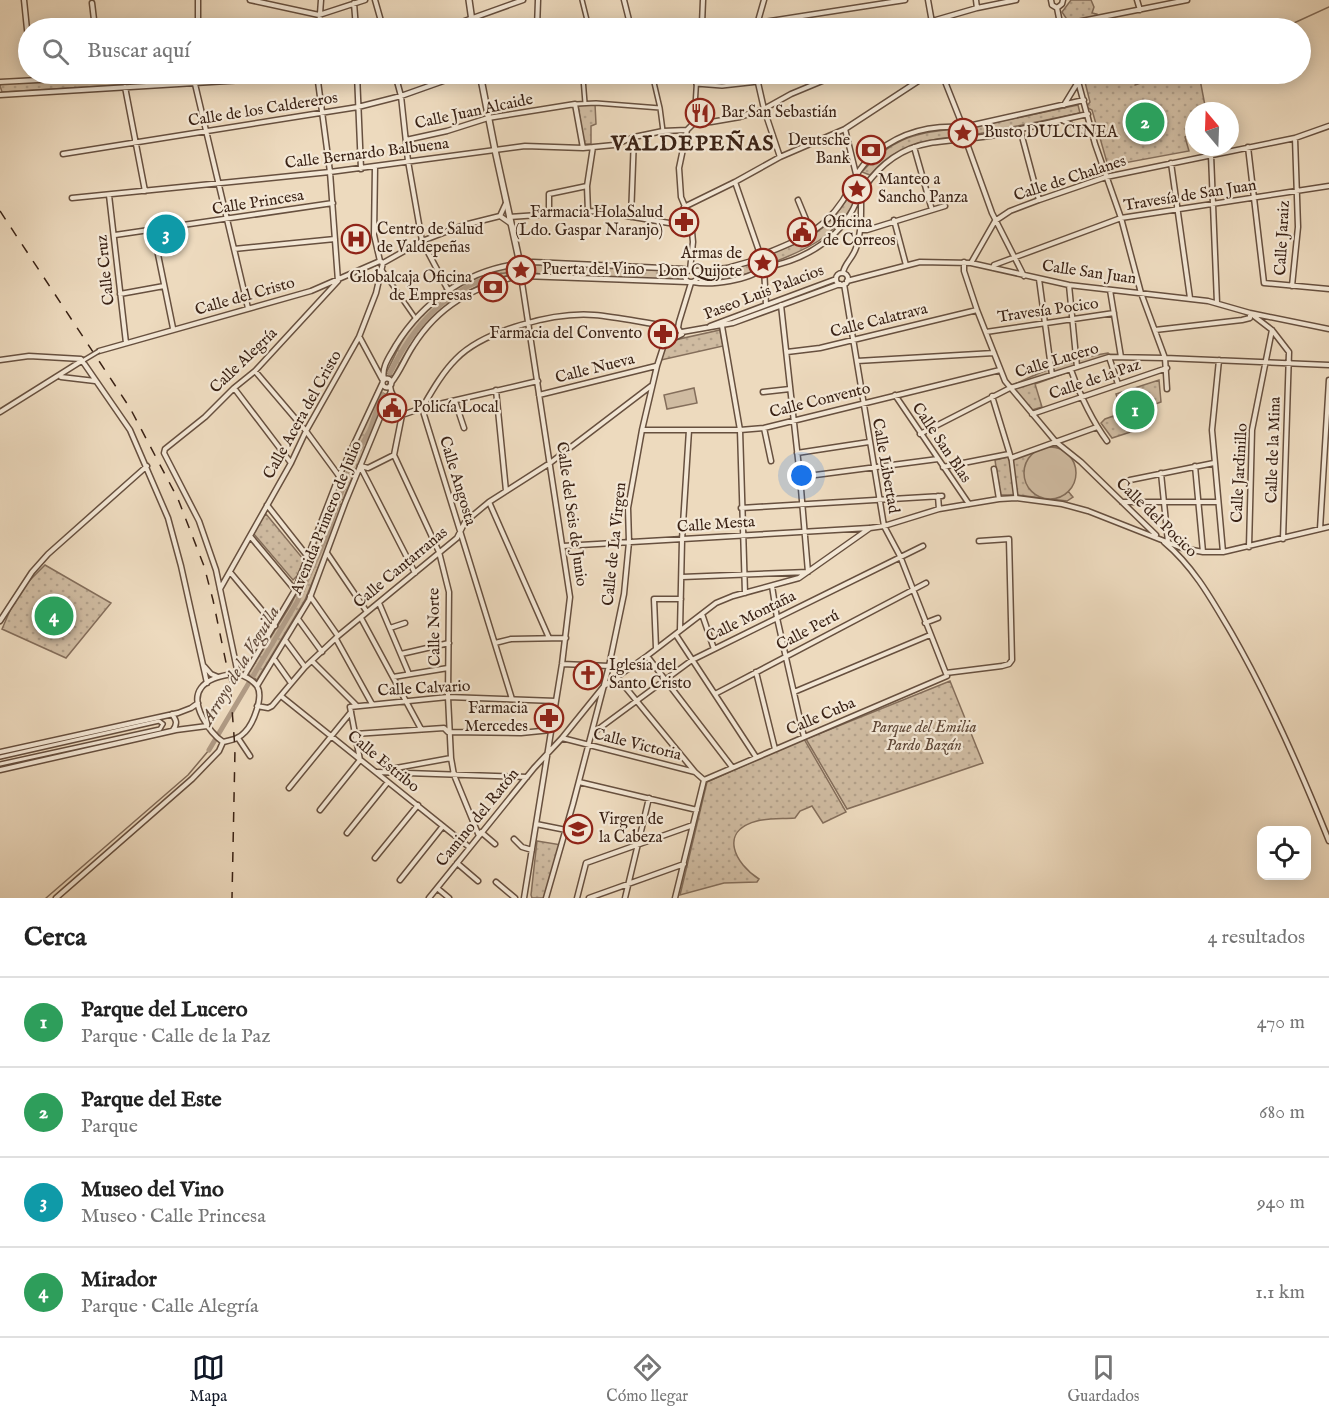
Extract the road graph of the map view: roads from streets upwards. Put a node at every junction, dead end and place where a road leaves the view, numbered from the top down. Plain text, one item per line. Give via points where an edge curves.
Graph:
1 (24, 0) edge
2 (198, 0) edge
3 (250, 0) edge
4 (321, 0) edge
5 (366, 0) edge
6 (375, 0) edge
7 (469, 0) edge
8 (524, 0) edge
9 (538, 0) edge
10 (582, 0) edge
11 (624, 0) edge
12 (703, 0) edge
13 (764, 0) edge
14 (865, 0) edge
15 (905, 0) edge
16 (928, 0) edge
17 (976, 0) edge
18 (1016, 0) edge
19 (1051, 0) edge
20 (1063, 0) edge
21 (1137, 0) edge
22 (1187, 0) edge
23 (1177, 1) edge
24 (92, 3) dead end
25 (354, 3) junction
26 (867, 6) junction
27 (977, 8) junction
28 (1057, 8) junction
29 (1140, 10) junction
30 (319, 15) junction
31 (26, 18) edge
32 (94, 18) edge
33 (198, 18) edge
34 (355, 18) edge
35 (380, 18) edge
36 (471, 18) joint
37 (537, 18) edge
38 (586, 18) edge
39 (628, 18) edge
40 (702, 18) edge
41 (759, 18) edge
42 (801, 18) edge
43 (930, 18) edge
44 (944, 18) edge
45 (1059, 18) edge
46 (1103, 18) edge
47 (18, 79) edge
48 (0, 82) edge
49 (195, 84) joint
50 (317, 84) edge
51 (357, 84) edge
52 (398, 84) edge
53 (435, 84) edge
54 (482, 84) edge
55 (583, 84) edge
56 (655, 84) edge
57 (696, 84) joint
58 (740, 84) edge
59 (758, 84) edge
60 (815, 84) edge
61 (914, 84) edge
62 (946, 84) edge
63 (1076, 84) edge
64 (1079, 84) edge
65 (125, 87) junction
66 (0, 94) edge
67 (401, 96) junction
68 (1084, 100) junction
69 (575, 104) junction
70 (585, 104) junction
71 (1064, 105) junction
72 (358, 107) junction
73 (660, 108) junction
74 (764, 109) junction
75 (321, 114) junction
76 (1088, 114) junction
77 (488, 118) junction
78 (1064, 120) junction
79 (694, 123) junction
80 (1329, 126) edge
81 (963, 127) junction
82 (844, 129) junction
83 (1020, 129) junction
84 (687, 130) junction
85 (206, 131) junction
86 (663, 131) junction
87 (1093, 136) junction
88 (634, 137) junction
89 (965, 138) junction
90 (1295, 138) junction
91 (406, 140) junction
92 (136, 142) junction
93 (593, 147) junction
94 (914, 147) junction
95 (1248, 147) junction
96 (583, 148) junction
97 (1239, 149) edge
98 (495, 150) junction
99 (63, 154) dead end
100 (1206, 156) edge
101 (1211, 156) edge
102 (780, 157) junction
103 (408, 161) junction
104 (1171, 163) junction
105 (375, 167) junction
106 (361, 169) junction
107 (330, 172) junction
108 (856, 175) junction
109 (1106, 177) junction
110 (735, 182) junction
111 (854, 182) junction
112 (219, 183) junction
113 (587, 186) junction
114 (1329, 186) edge
115 (850, 188) junction
116 (864, 188) junction
117 (146, 191) junction
118 (1297, 191) junction
119 (109, 195) junction
120 (860, 195) junction
121 (72, 198) dead end
122 (1254, 198) junction
123 (798, 200) dead end
124 (1039, 200) junction
125 (333, 203) junction
126 (506, 203) junction
127 (1213, 204) junction
128 (945, 206) dead end
129 (684, 207) junction
130 (932, 210) junction
131 (1179, 210) junction
132 (588, 212) junction
133 (549, 213) junction
134 (500, 216) junction
135 (851, 216) junction
136 (631, 217) junction
137 (860, 217) junction
138 (1120, 218) junction
139 (227, 220) junction
140 (509, 220) junction
141 (894, 220) junction
142 (691, 221) junction
143 (995, 221) junction
144 (153, 230) junction
145 (861, 230) junction
146 (812, 234) junction
147 (115, 235) junction
148 (335, 239) junction
149 (422, 241) junction
150 (234, 249) junction
151 (1016, 256) junction
152 (761, 258) junction
153 (382, 262) junction
154 (964, 262) junction
155 (971, 263) junction
156 (520, 264) junction
157 (906, 265) junction
158 (764, 267) junction
159 (381, 268) junction
160 (993, 268) junction
161 (691, 271) junction
162 (843, 273) junction
163 (521, 276) junction
164 (1024, 276) junction
165 (836, 279) junction
166 (1039, 279) junction
167 (338, 280) junction
168 (691, 282) junction
169 (844, 283) junction
170 (1070, 285) junction
171 (164, 286) junction
172 (1293, 286) junction
173 (1329, 289) edge
174 (448, 290) junction
175 (1110, 290) junction
176 (311, 291) junction
177 (1141, 293) junction
178 (120, 294) junction
179 (1190, 298) junction
180 (317, 301) junction
181 (1217, 303) junction
182 (781, 305) junction
183 (767, 307) junction
184 (248, 308) junction
185 (977, 310) junction
186 (1113, 313) junction
187 (1250, 313) junction
188 (416, 319) junction
189 (1072, 320) junction
190 (529, 322) junction
191 (1329, 322) edge
192 (1044, 323) junction
193 (722, 326) junction
194 (173, 328) junction
195 (1328, 329) edge
196 (701, 330) junction
197 (1155, 330) junction
198 (1272, 330) junction
199 (677, 331) junction
200 (986, 332) junction
201 (359, 337) junction
202 (853, 340) junction
203 (126, 343) junction
204 (99, 351) joint
205 (787, 352) junction
206 (994, 353) junction
207 (1109, 357) junction
208 (1121, 357) junction
209 (1166, 358) junction
210 (0, 360) edge
211 (1219, 360) junction
212 (83, 361) junction
213 (856, 362) junction
214 (1265, 362) junction
215 (1289, 363) junction
216 (1329, 365) edge
217 (657, 366) junction
218 (1077, 367) junction
219 (1167, 368) junction
220 (1071, 369) junction
221 (1000, 370) junction
222 (255, 371) junction
223 (1052, 375) junction
224 (60, 376) junction
225 (1329, 380) edge
226 (96, 381) junction
227 (538, 381) junction
228 (383, 382) junction
229 (1118, 384) junction
230 (391, 386) junction
231 (651, 386) junction
232 (234, 388) junction
233 (1010, 388) junction
234 (790, 389) junction
235 (1167, 389) dead end
236 (496, 390) junction
237 (763, 392) dead end
238 (539, 395) junction
239 (895, 395) junction
240 (992, 396) junction
241 (1081, 397) junction
242 (455, 401) junction
243 (862, 403) junction
244 (422, 408) junction
245 (0, 412) edge
246 (1032, 414) junction
247 (402, 415) junction
248 (794, 420) junction
249 (1097, 427) junction
250 (464, 428) dead end
251 (764, 428) junction
252 (642, 430) junction
253 (689, 430) junction
254 (740, 430) junction
255 (306, 431) junction
256 (920, 434) junction
257 (1056, 441) junction
258 (1107, 441) dead end
259 (869, 442) junction
260 (797, 453) junction
261 (394, 455) junction
262 (1010, 456) junction
263 (938, 459) junction
264 (771, 461) dead end
265 (291, 463) junction
266 (550, 463) junction
267 (1214, 463) junction
268 (360, 465) junction
269 (147, 466) junction
270 (1195, 466) junction
271 (943, 467) junction
272 (873, 468) junction
273 (994, 469) dead end
274 (1161, 473) junction
275 (339, 476) junction
276 (800, 477) junction
277 (1130, 480) dead end
278 (506, 491) junction
279 (999, 498) junction
280 (1016, 498) junction
281 (878, 500) junction
282 (1199, 501) junction
283 (489, 502) junction
284 (1122, 502) junction
285 (1164, 502) junction
286 (1217, 502) junction
287 (803, 504) junction
288 (969, 504) junction
289 (267, 505) junction
290 (741, 508) junction
291 (939, 509) junction
292 (884, 526) junction
293 (1329, 526) edge
294 (870, 528) junction
295 (1320, 529) junction
296 (805, 531) junction
297 (460, 533) junction
298 (743, 535) junction
299 (250, 536) junction
300 (1160, 538) junction
301 (1283, 539) junction
302 (682, 540) junction
303 (979, 541) dead end
304 (629, 542) junction
305 (1168, 542) junction
306 (563, 546) junction
307 (923, 546) dead end
308 (1249, 547) junction
309 (440, 552) junction
310 (1203, 552) junction
311 (1223, 552) junction
312 (327, 553) junction
313 (900, 556) junction
314 (309, 557) junction
315 (230, 572) junction
316 (415, 573) junction
317 (808, 573) junction
318 (743, 575) junction
319 (682, 577) junction
320 (926, 583) dead end
321 (772, 586) junction
322 (220, 590) junction
323 (295, 590) junction
324 (913, 590) junction
325 (745, 593) junction
326 (310, 596) junction
327 (681, 599) junction
328 (379, 603) junction
329 (367, 612) junction
330 (702, 614) junction
331 (361, 618) junction
332 (777, 618) junction
333 (938, 618) dead end
334 (298, 619) junction
335 (0, 621) edge
336 (405, 623) dead end
337 (925, 623) junction
338 (275, 626) junction
339 (390, 628) junction
340 (678, 633) junction
341 (930, 635) junction
342 (337, 638) junction
343 (549, 638) junction
344 (566, 638) junction
345 (285, 640) junction
346 (449, 643) junction
347 (495, 643) junction
348 (657, 649) junction
349 (714, 649) junction
350 (322, 652) junction
351 (401, 654) junction
352 (647, 656) junction
353 (786, 657) junction
354 (274, 659) junction
355 (692, 660) junction
356 (312, 661) junction
357 (562, 664) junction
358 (204, 665) junction
359 (609, 666) junction
360 (305, 667) junction
361 (448, 668) junction
362 (756, 672) junction
363 (238, 674) junction
364 (409, 674) junction
365 (946, 674) junction
366 (244, 676) junction
367 (218, 677) junction
368 (393, 677) junction
369 (617, 677) junction
370 (666, 681) junction
371 (207, 683) junction
372 (291, 683) junction
373 (257, 686) junction
374 (604, 686) junction
375 (795, 692) junction
376 (715, 694) junction
377 (281, 696) junction
378 (448, 697) junction
379 (512, 699) junction
380 (406, 701) junction
381 (556, 701) junction
382 (637, 701) junction
383 (198, 703) junction
384 (372, 704) junction
385 (257, 706) junction
386 (357, 706) junction
387 (351, 712) junction
388 (172, 714) junction
389 (207, 726) junction
390 (421, 729) junction
391 (551, 730) junction
392 (173, 731) junction
393 (448, 732) junction
394 (592, 733) junction
395 (355, 734) junction
396 (332, 737) junction
397 (804, 737) junction
398 (238, 738) junction
399 (562, 738) junction
400 (223, 742) junction
401 (589, 745) junction
402 (775, 749) junction
403 (0, 752) edge
404 (546, 754) junction
405 (250, 756) dead end
406 (0, 757) edge
407 (756, 757) junction
408 (451, 758) junction
409 (360, 760) junction
410 (0, 764) edge
411 (732, 767) junction
412 (0, 770) edge
413 (376, 772) junction
414 (695, 772) junction
415 (454, 775) junction
416 (527, 777) junction
417 (704, 780) junction
418 (388, 782) junction
419 (579, 782) junction
420 (289, 788) dead end
421 (649, 798) junction
422 (418, 805) junction
423 (320, 810) dead end
424 (697, 810) junction
425 (536, 825) junction
426 (693, 825) junction
427 (443, 826) junction
428 (566, 830) junction
429 (347, 833) dead end
430 (480, 834) junction
431 (514, 839) dead end
432 (1329, 841) edge
433 (495, 844) dead end
434 (638, 844) junction
435 (470, 847) junction
436 (532, 850) junction
437 (375, 858) dead end
438 (457, 863) junction
439 (684, 864) junction
440 (400, 880) dead end
441 (478, 881) dead end
442 (496, 882) dead end
443 (629, 884) junction
444 (437, 888) junction
445 (56, 898) edge
446 (429, 898) edge
447 (449, 898) edge
448 (515, 898) edge
449 (524, 898) edge
450 (546, 898) edge
451 (577, 898) edge
452 (588, 898) edge
453 (625, 898) edge
454 (675, 898) edge

1 - 31 street
2 - 33 street
3 - 30 street
4 - 30 street
5 - 25 street
6 - 35 street
7 - 36 street
8 - 36 street
9 - 37 street
10 - 38 street
11 - 39 street
12 - 40 street
13 - 41 street
14 - 26 street
15 - 26 street
16 - 43 street
17 - 27 street
18 - 27 street
19 - 28 street
20 - 28 street
21 - 29 street
22 - 23 street
23 - 29 street
24 - 32 street
25 - 30 street
25 - 34 street
26 - 42 street
27 - 44 street
28 - 45 street
29 - 46 street
47 - 48 street
49 - 65 street
49 - 85 street
50 - 75 street
51 - 72 street
52 - 67 street
53 - 67 street, Calle de los Caldereros
54 - 77 street
55 - 70 street
56 - 73 street
57 - 58 street
57 - 79 street
59 - 74 street
60 - 74 street
61 - 82 street
62 - 81 street
63 - 71 street
64 - 68 street
65 - 66 street
65 - 92 street
67 - 72 street, Calle de los Caldereros
67 - 91 street
68 - 71 street
68 - 76 street
69 - 70 street
69 - 77 street, Calle Juan Alcaide
69 - 96 street
70 - 73 street
71 - 81 street
72 - 75 street, Calle de los Caldereros
72 - 106 street
73 - 86 street
74 - 79 street via 730,120
74 - 102 street
75 - 85 street, Calle de los Caldereros
75 - 107 street
76 - 78 street
76 - 87 street
77 - 91 street, Calle Juan Alcaide
77 - 98 street
78 - 83 street
78 - 87 street
79 - 84 street
80 - 90 street, Calle de Chalanes
81 - 89 street via 969,130
81 - 89 street via 958,134
81 - 108 street via 928,129 894,139
82 - 102 street
82 - 108 street
83 - 89 street
83 - 124 street
84 - 86 street, Calle Bernardo Balbuena
84 - 129 street via 679,168
85 - 92 street, Calle de los Caldereros
85 - 112 street
86 - 88 street, Calle Bernardo Balbuena
87 - 109 street
88 - 93 street, Calle Bernardo Balbuena via 614,145
88 - 136 street
89 - 94 street
89 - 143 street
90 - 95 street, Calle de Chalanes
90 - 118 street, Calle Jaraiz
91 - 103 street
92 - 99 street, Calle de los Caldereros
92 - 117 street
93 - 96 street, Calle Bernardo Balbuena
93 - 113 street
94 - 116 street via 884,163
94 - 130 street
95 - 97 street, Calle de Chalanes
95 - 122 street
96 - 98 street, Calle Bernardo Balbuena via 525,146
98 - 103 street, Calle Bernardo Balbuena
98 - 126 street
100 - 104 street, Calle de Chalanes
101 - 127 street
102 - 110 street
103 - 105 street, Calle Bernardo Balbuena
103 - 149 street
104 - 109 street, Calle de Chalanes
104 - 131 street
105 - 106 street, Calle Bernardo Balbuena
105 - 153 street via 374,235
106 - 107 street, Calle Bernardo Balbuena
107 - 112 street, Calle Bernardo Balbuena
107 - 125 street
108 - 111 street
109 - 124 street, Calle de Chalanes
109 - 138 street
110 - 129 street
110 - 152 street
111 - 115 street
111 - 116 street
112 - 117 street, Calle Bernardo Balbuena
112 - 139 street
113 - 132 street
113 - 133 street via 549,194
114 - 118 street, Travesía de San Juan
115 - 120 street via 853,194
115 - 146 street, Avenida Primero de Julio via 833,215
116 - 120 street
117 - 119 street, Calle Bernardo Balbuena
118 - 122 street, Travesía de San Juan
118 - 172 street, Calle Jaraiz
119 - 121 street, Calle Bernardo Balbuena
119 - 147 street, Calle Cruz
120 - 135 street, Avenida Primero de Julio
120 - 137 street
122 - 127 street, Travesía de San Juan
122 - 172 street via 1264,283
123 - 146 street
124 - 143 street, Calle de Chalanes
125 - 139 street, Calle Princesa
125 - 148 street
126 - 134 street
126 - 140 street
127 - 131 street, Travesía de San Juan
127 - 181 street
128 - 130 street
129 - 142 street
130 - 141 street
131 - 138 street, Travesía de San Juan
131 - 179 street
132 - 133 street
132 - 136 street
133 - 140 street
134 - 140 street
134 - 149 street, Calle del Cristo
135 - 137 street
135 - 158 street, Avenida Primero de Julio via 827,241 788,261
136 - 142 street via 669,223
137 - 145 street
138 - 151 street, Travesía de San Juan
138 - 177 street
139 - 144 street, Calle Princesa
139 - 150 street
140 - 156 street
141 - 145 street
141 - 157 street
142 - 161 street
143 - 151 street
143 - 155 street
144 - 147 street, Calle Princesa
144 - 171 street
145 - 162 street via 856,250
146 - 152 street, Avenida Primero de Julio
147 - 178 street, Calle Cruz
148 - 150 street
148 - 167 street
149 - 153 street, Calle del Cristo
149 - 174 street
150 - 184 street
151 - 160 street, Travesía de San Juan
151 - 164 street
152 - 158 street via 758,263
152 - 158 street via 768,260
152 - 161 street, Avenida Primero de Julio via 727,268
153 - 159 street, Calle Acera del Cristo
153 - 167 street, Calle del Cristo
154 - 155 street, Calle San Juan
154 - 157 street, Calle San Juan
154 - 185 street, Calle del Pocico
155 - 160 street, Calle San Juan
156 - 161 street, Avenida Primero de Julio
156 - 163 street via 526,271
156 - 163 street via 514,272
156 - 174 street, Avenida Primero de Julio via 483,272
157 - 169 street, Calle San Juan
158 - 168 street, Avenida Primero de Julio via 757,273 726,282
158 - 183 street
159 - 188 street
159 - 201 street, Calle Acera del Cristo
160 - 164 street, Calle San Juan
161 - 168 street via 685,277
161 - 168 street via 698,276
162 - 165 street, Paseo Luis Palacios
162 - 169 street via 847,276
163 - 168 street, Avenida Primero de Julio
163 - 190 street, Calle del Seis de Junio
163 - 230 street, Avenida Primero de Julio via 475,289 449,306 413,345
164 - 166 street, Calle San Juan
165 - 169 street
165 - 183 street, Paseo Luis Palacios
166 - 170 street, Calle San Juan
166 - 192 street
167 - 176 street, Calle del Cristo
167 - 180 street, Calle Alegría
168 - 199 street, Calle de La Virgen
169 - 182 street, Paseo Luis Palacios
169 - 202 street, Calle Libertad
170 - 175 street, Calle San Juan
170 - 189 street
171 - 178 street
171 - 194 street
172 - 173 street
174 - 188 street, Avenida Primero de Julio
175 - 177 street, Calle San Juan
175 - 186 street
176 - 180 street
176 - 184 street, Calle del Cristo
177 - 179 street, Calle San Juan
177 - 197 street
178 - 203 street, Calle Cruz
179 - 181 street, Calle San Juan
180 - 222 street, Calle Alegría
181 - 187 street, Calle San Juan
182 - 183 street, Paseo Luis Palacios
182 - 205 street
183 - 193 street, Paseo Luis Palacios
183 - 196 street, Paseo Luis Palacios
184 - 194 street, Calle del Cristo
185 - 200 street, Calle del Pocico
185 - 202 street, Calle Calatrava
186 - 189 street, Travesía Pocico
186 - 208 street
187 - 195 street, Calle San Juan
187 - 197 street via 1250,318 1242,320
187 - 198 street
188 - 228 street, Avenida Primero de Julio via 390,356
189 - 192 street, Travesía Pocico
189 - 218 street
190 - 199 street via 594,315 668,326
190 - 227 street, Calle del Seis de Junio
190 - 244 street via 492,335 458,357
191 - 195 street
192 - 200 street, Travesía Pocico
192 - 223 street
193 - 196 street, Paseo Luis Palacios
193 - 254 street
194 - 203 street, Calle del Cristo
196 - 199 street, Paseo Luis Palacios
197 - 209 street
198 - 214 street, Calle Jardinillo
198 - 215 street via 1290,352
199 - 217 street, Calle de La Virgen via 666,338
200 - 206 street, Calle del Pocico
201 - 228 street
201 - 255 street, Calle Acera del Cristo
202 - 205 street, Calle Calatrava
202 - 213 street, Calle Libertad
203 - 204 street, Calle del Cristo
204 - 212 street, Calle del Cristo, bridge
205 - 234 street
206 - 213 street
206 - 221 street, Calle del Pocico
207 - 208 street, Calle Lucero
207 - 218 street, Calle Lucero
207 - 229 street
208 - 209 street, Calle Lucero
209 - 211 street, Calle Lucero
209 - 219 street
210 - 212 street via 29,356
211 - 214 street, Calle Lucero
211 - 267 street via 1212,430
212 - 224 street, Calle del Cristo
212 - 226 street
213 - 243 street, Calle Libertad
214 - 215 street, Calle Lucero
214 - 308 street, Calle Jardinillo via 1252,430
215 - 216 street, Calle Lucero
215 - 301 street, Calle de la Mina
217 - 231 street, Calle de La Virgen
217 - 238 street, Calle Nueva
218 - 220 street, Calle Lucero
219 - 229 street, Calle de la Paz
219 - 235 street
220 - 223 street, Calle Lucero
220 - 241 street
221 - 233 street, Calle del Pocico
221 - 239 street, Calle Convento
222 - 232 street, Calle Alegría
222 - 255 street
223 - 233 street, Calle Lucero
224 - 226 street
224 - 245 street, Calle del Cristo
225 - 295 street
226 - 269 street via 130,430
227 - 236 street
227 - 238 street, Calle del Seis de Junio
228 - 230 street via 388,379
228 - 275 street, Avenida Primero de Julio
229 - 241 street, Calle de la Paz
230 - 247 street
230 - 268 street, Avenida Primero de Julio
231 - 252 street, Calle de La Virgen
231 - 266 street, Calle Cantarranas
232 - 265 street
232 - 322 street, Calle Alegría via 164,453 200,521
233 - 240 street, Calle Lucero
233 - 246 street, Calle del Pocico
234 - 237 street
234 - 248 street
236 - 242 street
236 - 278 street
238 - 266 street, Calle del Seis de Junio
239 - 243 street, Calle Convento
239 - 256 street, Calle San Blas
240 - 256 street, Calle Lucero
240 - 262 street
241 - 246 street, Calle de la Paz
241 - 249 street
242 - 244 street
242 - 250 street
243 - 248 street, Calle Convento
243 - 259 street, Calle Libertad
244 - 247 street
244 - 297 street, Calle Angosta
246 - 257 street, Calle del Pocico
247 - 261 street
248 - 251 street, Calle Convento
248 - 260 street
249 - 257 street
249 - 258 street
251 - 254 street, Calle Convento
251 - 264 street
252 - 253 street, Calle Convento
252 - 304 street, Calle de La Virgen via 628,508
253 - 254 street, Calle Convento
253 - 302 street
254 - 290 street
255 - 265 street, Calle Acera del Cristo
255 - 275 street
256 - 263 street, Calle San Blas
257 - 262 street
257 - 284 street, Calle del Pocico
259 - 260 street
259 - 272 street, Calle Libertad
260 - 276 street
261 - 268 street via 368,468
261 - 309 street, Calle Norte
262 - 271 street
262 - 280 street
263 - 271 street, Calle San Blas
263 - 272 street
265 - 289 street, Calle Acera del Cristo
266 - 278 street, Calle Cantarranas
266 - 306 street, Calle del Seis de Junio
267 - 270 street
267 - 286 street
268 - 312 street, Avenida Primero de Julio
268 - 316 street
269 - 335 street via 48,554 22,585
269 - 358 street via 179,556
270 - 274 street
270 - 282 street
271 - 288 street, Calle San Blas
272 - 276 street
272 - 281 street, Calle Libertad
273 - 279 street
274 - 277 street
274 - 285 street
275 - 314 street, Avenida Primero de Julio
276 - 287 street
278 - 283 street, Calle Cantarranas
279 - 280 street, Calle Mesta
279 - 288 street, Calle Mesta
280 - 300 street, Calle Mesta via 1089,511
281 - 287 street
281 - 291 street via 940,496
281 - 292 street, Calle Libertad
282 - 285 street
282 - 286 street
282 - 310 street
283 - 297 street, Calle Cantarranas via 465,522
283 - 343 street
284 - 285 street
284 - 300 street, Calle del Pocico
285 - 305 street
286 - 311 street
287 - 290 street
287 - 296 street
288 - 291 street, Calle Mesta
289 - 299 street, Calle Acera del Cristo
289 - 314 street
290 - 298 street
291 - 292 street, Calle Mesta
292 - 294 street, Calle Mesta
292 - 313 street, Calle Libertad
293 - 295 street
294 - 296 street, Calle Mesta
294 - 317 street
295 - 301 street
296 - 298 street, Calle Mesta
296 - 317 street
297 - 309 street, Calle Cantarranas
297 - 347 street, Calle Angosta
298 - 302 street, Calle Mesta
298 - 318 street
299 - 315 street, Calle Acera del Cristo
299 - 323 street
300 - 305 street
300 - 432 street, Calle del Pocico via 1184,560 1209,595 1257,677
301 - 308 street
302 - 304 street, Calle Mesta
302 - 319 street
303 - 365 street, Calle Cuba via 1010,539 1012,660 1002,666
304 - 306 street, Calle Mesta
304 - 359 street, Calle de La Virgen via 624,594
305 - 310 street
306 - 344 street, Calle del Seis de Junio via 570,597
307 - 313 street, Calle Montaña
308 - 311 street
309 - 316 street, Calle Cantarranas
309 - 346 street, Calle Norte via 449,592
310 - 311 street
312 - 326 street, Avenida Primero de Julio
312 - 329 street
313 - 324 street, Calle Libertad
313 - 332 street, Calle Montaña
314 - 323 street, Avenida Primero de Julio
315 - 322 street, Calle Acera del Cristo
315 - 338 street
316 - 328 street, Calle Cantarranas
317 - 318 street
317 - 321 street
318 - 319 street
318 - 325 street
319 - 327 street
320 - 324 street, Calle Perú
321 - 325 street
321 - 332 street
322 - 363 street
323 - 338 street, Avenida Primero de Julio
324 - 337 street, Calle Libertad
324 - 353 street, Calle Perú
325 - 330 street via 716,603
326 - 334 street, Avenida Primero de Julio
326 - 342 street
327 - 340 street
327 - 348 street via 654,599
328 - 329 street, Calle Cantarranas
328 - 339 street
329 - 331 street, Calle Cantarranas
330 - 340 street
330 - 349 street
331 - 342 street, Calle Cantarranas
331 - 368 street
332 - 349 street, Calle Montaña
332 - 353 street
333 - 337 street
334 - 345 street, Avenida Primero de Julio
334 - 350 street
336 - 339 street
337 - 341 street, Calle Libertad
338 - 366 street, Avenida Primero de Julio
339 - 351 street
340 - 348 street
340 - 355 street
341 - 365 street, Calle Libertad
341 - 375 street
342 - 350 street, Calle Cantarranas
342 - 384 street
343 - 344 street
343 - 347 street
344 - 357 street, Calle del Seis de Junio
345 - 354 street, Avenida Primero de Julio
345 - 360 street
346 - 351 street
346 - 361 street, Calle Norte
347 - 379 street, Calle Angosta
348 - 352 street
349 - 355 street, Calle Montaña
350 - 356 street, Calle Cantarranas
351 - 364 street
352 - 369 street
352 - 370 street
353 - 362 street, Calle Perú
353 - 375 street
354 - 372 street
354 - 373 street, Avenida Primero de Julio
355 - 370 street, Calle Montaña
355 - 376 street
356 - 360 street, Calle Cantarranas
356 - 386 street, Calle Calvario
357 - 359 street
357 - 381 street, Calle del Seis de Junio
358 - 367 street
358 - 371 street
359 - 374 street, Calle de La Virgen
360 - 372 street, Calle Cantarranas
361 - 364 street
361 - 378 street, Calle Norte
362 - 376 street, Calle Perú
362 - 402 street
363 - 366 street
363 - 367 street
364 - 368 street
365 - 397 street, Calle Cuba
366 - 373 street
367 - 371 street
368 - 380 street
369 - 374 street
369 - 382 street
370 - 382 street, Calle Montaña
370 - 411 street
371 - 383 street via 199,692
372 - 377 street, Calle Cantarranas
373 - 385 street
374 - 394 street, Calle de La Virgen
374 - 399 street, Camino del Ratón
375 - 397 street
376 - 407 street
377 - 385 street, Calle Cantarranas via 268,708
377 - 396 street, Calle Estribo
378 - 379 street, Calle Calvario
378 - 380 street, Calle Calvario
378 - 393 street, Calle Norte
379 - 381 street, Calle Calvario
380 - 384 street, Calle Calvario
380 - 390 street
381 - 391 street, Calle del Seis de Junio
382 - 394 street, Calle Montaña
382 - 414 street
383 - 388 street
383 - 389 street
384 - 386 street, Calle Calvario
385 - 398 street via 250,726
386 - 387 street via 350,707
387 - 395 street
387 - 396 street
388 - 392 street via 176,720
388 - 403 street
389 - 392 street
389 - 400 street
390 - 393 street via 444,728
390 - 395 street
391 - 393 street
391 - 404 street, Calle del Seis de Junio
392 - 412 street
393 - 408 street, Calle Norte
394 - 401 street, Calle de La Virgen
395 - 409 street
396 - 409 street, Calle Estribo
396 - 420 street
397 - 402 street, Calle Cuba
398 - 400 street
398 - 405 street
399 - 401 street, Calle Victoria
399 - 404 street, Camino del Ratón
400 - 445 street via 219,752 192,779
401 - 414 street, Calle Victoria
401 - 419 street, Calle de La Virgen
402 - 407 street, Calle Cuba
404 - 416 street, Camino del Ratón
404 - 425 street, Calle del Seis de Junio
406 - 410 street via 159,721 163,724 160,729
407 - 411 street, Calle Cuba
408 - 413 street
408 - 415 street, Calle Norte
409 - 413 street, Calle Estribo
409 - 423 street
411 - 417 street, Calle Cuba
413 - 415 street
413 - 418 street, Calle Estribo
414 - 417 street, Calle Victoria
415 - 416 street
415 - 430 street, Calle Norte
416 - 430 street, Camino del Ratón
417 - 424 street
418 - 422 street, Calle Estribo
418 - 429 street
419 - 421 street
419 - 428 street, Calle de La Virgen
421 - 424 street
421 - 434 street
422 - 427 street, Calle Estribo
422 - 437 street
424 - 426 street
425 - 428 street
425 - 436 street, Calle del Seis de Junio
426 - 434 street
426 - 439 street
427 - 435 street, Calle Estribo
427 - 440 street
428 - 450 street, Calle de La Virgen
430 - 433 street
430 - 435 street, Camino del Ratón
431 - 436 street
434 - 443 street
434 - 451 street via 586,863
435 - 438 street, Camino del Ratón
436 - 449 street, Calle del Seis de Junio
438 - 441 street
438 - 444 street, Camino del Ratón
439 - 443 street
439 - 454 street
442 - 448 street
443 - 452 street
443 - 453 street
444 - 446 street, Camino del Ratón
444 - 447 street

